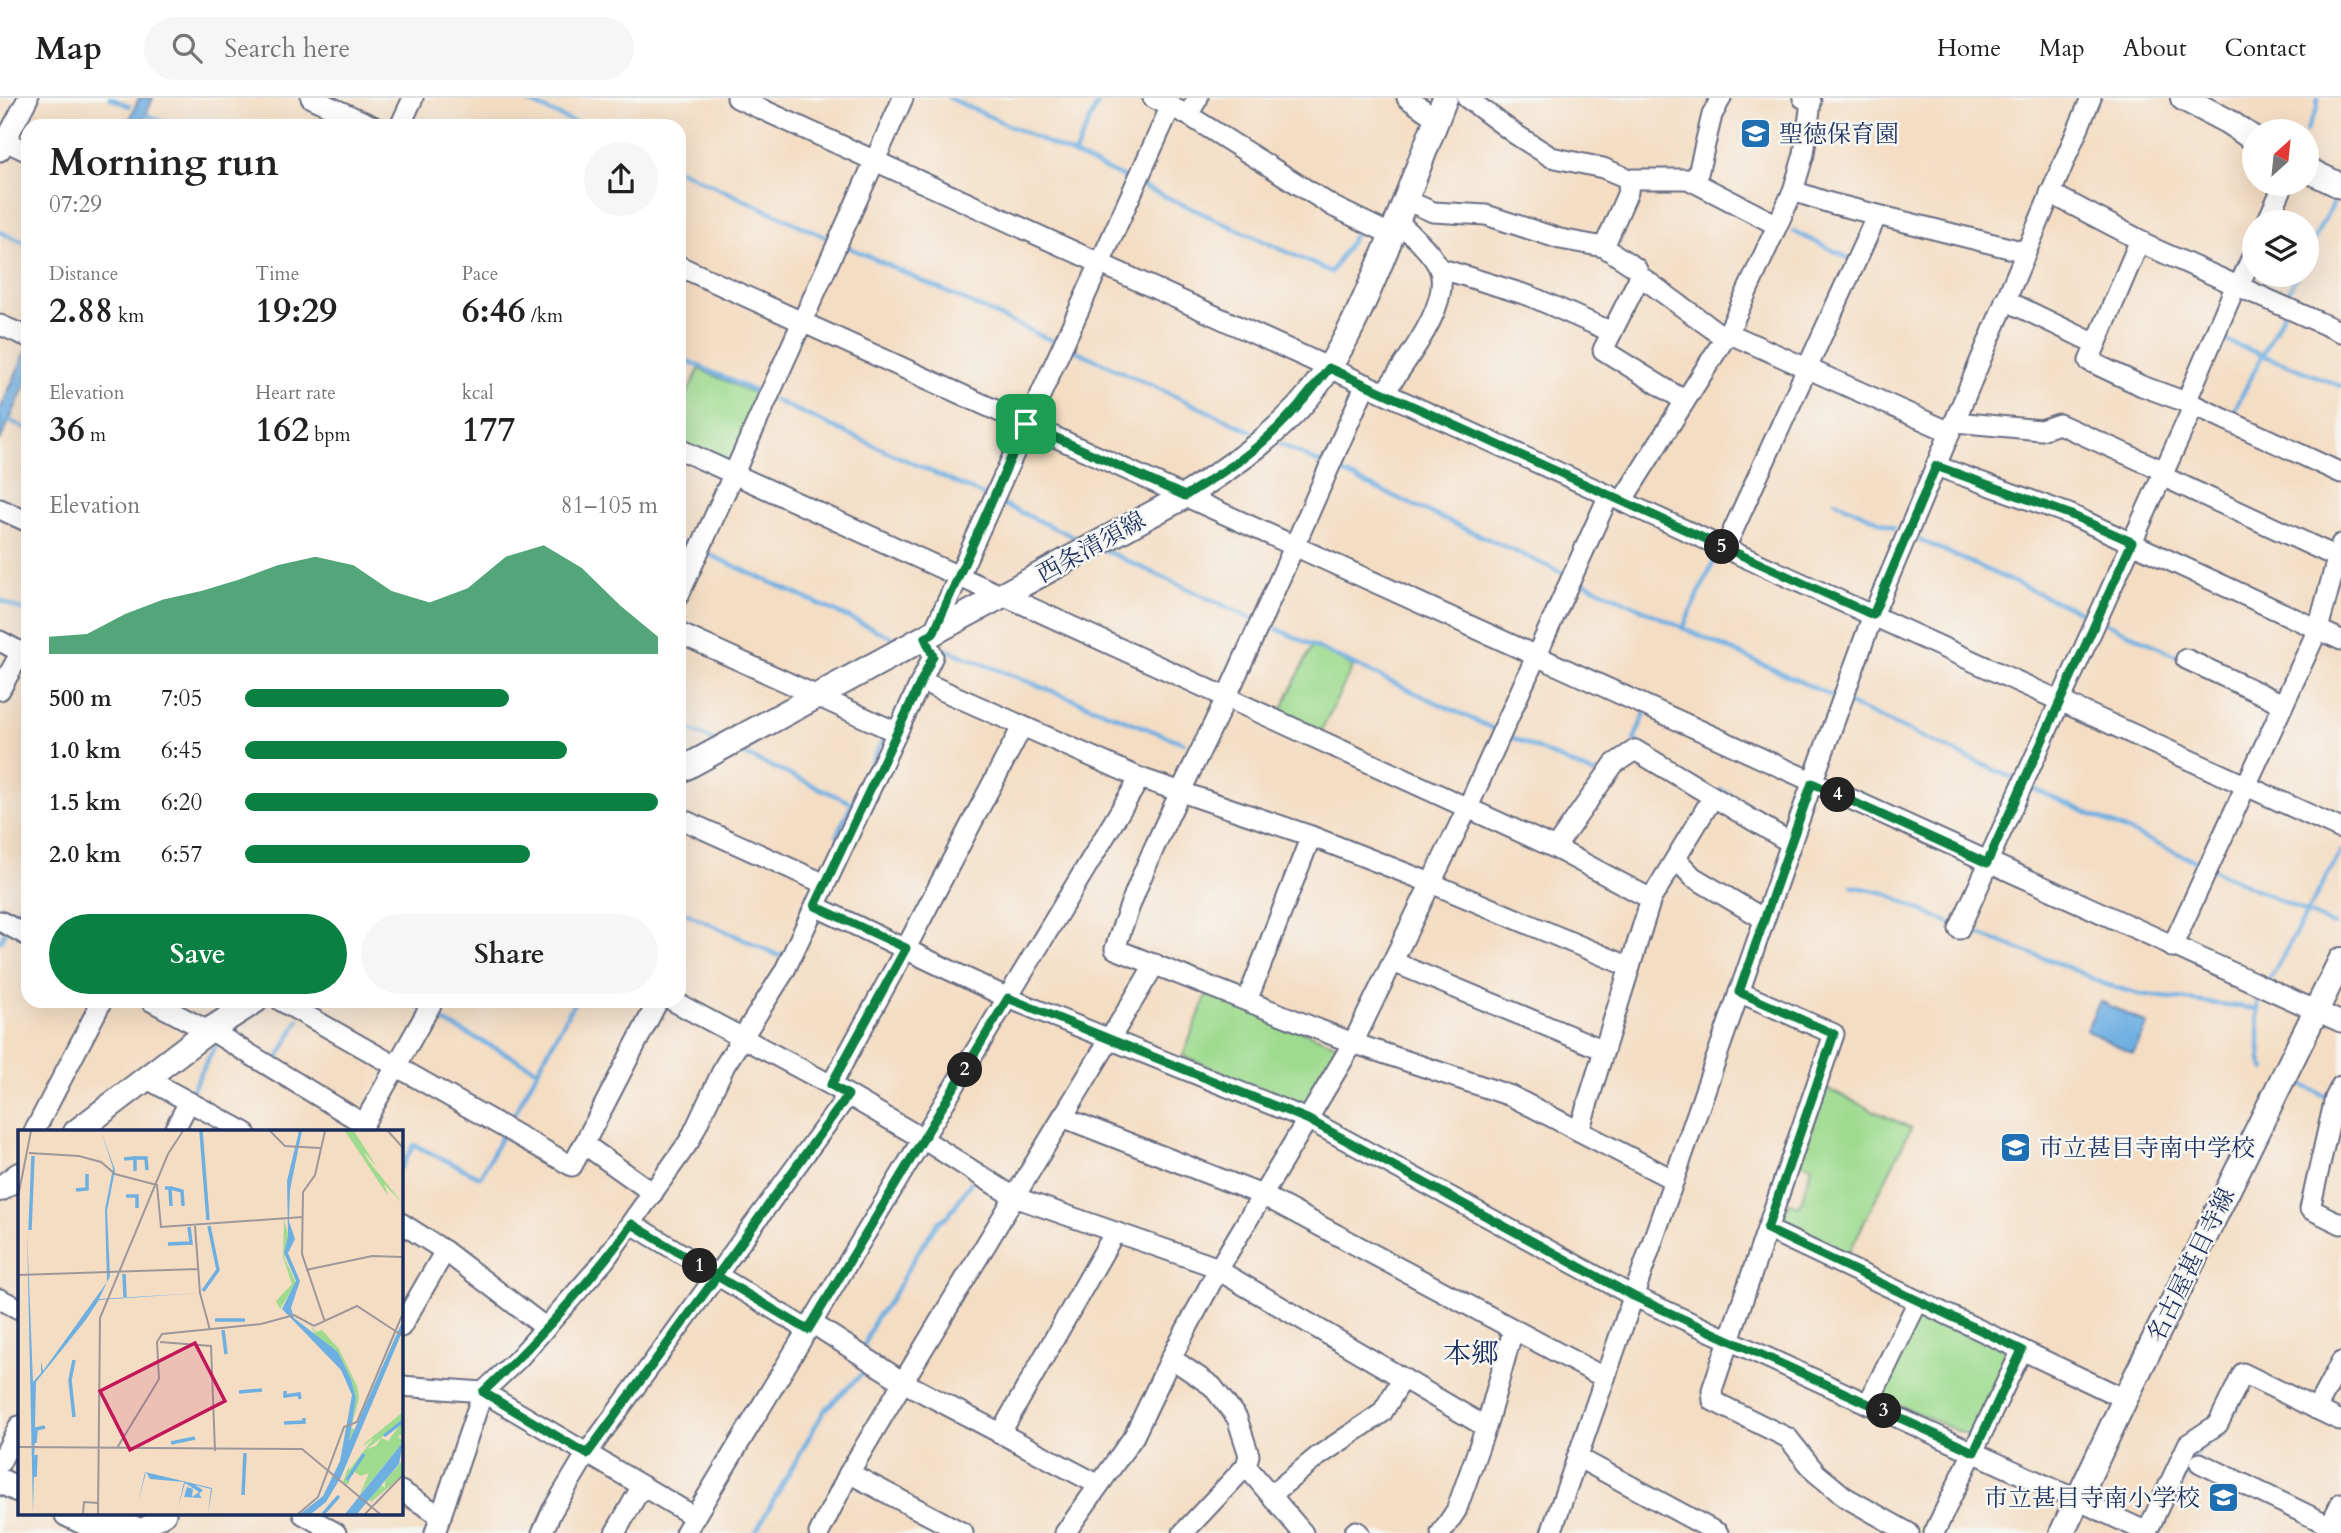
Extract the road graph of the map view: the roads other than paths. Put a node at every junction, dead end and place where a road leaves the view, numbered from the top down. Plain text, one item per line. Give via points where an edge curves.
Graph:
1 (28, 98) edge
2 (311, 98) edge
3 (413, 98) edge
4 (737, 98) edge
5 (903, 98) edge
6 (1408, 98) edge
7 (1467, 98) edge
8 (1721, 98) edge
9 (1803, 98) edge
10 (2091, 98) edge
11 (2183, 98) edge
12 (1178, 104) edge
13 (1441, 108) edge
14 (358, 119) edge
15 (403, 119) edge
16 (2242, 131) edge
17 (3, 146) edge
18 (21, 150) edge
19 (875, 161) junction
20 (2319, 175) edge
21 (1629, 179) junction
22 (1696, 182) junction
23 (2341, 186) edge
24 (1793, 191) junction
25 (2050, 192) junction
26 (1431, 211) junction
27 (1877, 215) junction
28 (1398, 219) junction
29 (1777, 225) junction
30 (1418, 241) junction
31 (2139, 242) junction
32 (1604, 247) junction
33 (2025, 252) junction
34 (1099, 262) junction
35 (1439, 268) junction
36 (686, 269) edge
37 (1640, 276) junction
38 (2242, 277) edge
39 (2238, 285) junction
40 (2005, 300) junction
41 (803, 322) junction
42 (0, 325) edge
43 (1612, 332) junction
44 (2341, 332) edge
45 (21, 334) edge
46 (1726, 335) junction
47 (2096, 344) junction
48 (1329, 368) junction
49 (1807, 369) junction
50 (1366, 384) junction
51 (1385, 393) junction
52 (1685, 401) junction
53 (2190, 404) junction
54 (1026, 424) junction
55 (1953, 427) junction
56 (686, 452) edge
57 (1936, 466) junction
58 (2163, 473) junction
59 (734, 474) junction
60 (2341, 474) edge
61 (1185, 496) junction
62 (1615, 498) junction
63 (0, 509) edge
64 (21, 519) edge
65 (2132, 542) junction
66 (1294, 546) junction
67 (1725, 548) junction
68 (2340, 553) edge
69 (958, 576) junction
70 (686, 580) edge
71 (1002, 595) junction
72 (1873, 615) junction
73 (2318, 629) junction
74 (929, 636) junction
75 (686, 637) edge
76 (2341, 639) edge
77 (0, 641) edge
78 (21, 652) edge
79 (1537, 657) junction
80 (21, 658) edge
81 (2186, 659) dead end
82 (921, 681) junction
83 (0, 690) edge
84 (817, 696) junction
85 (1226, 698) junction
86 (2061, 701) junction
87 (2283, 704) junction
88 (1022, 727) junction
89 (896, 732) junction
90 (686, 767) edge
91 (1140, 778) junction
92 (1812, 783) junction
93 (2245, 785) junction
94 (1182, 792) junction
95 (1713, 797) junction
96 (1468, 807) junction
97 (686, 821) edge
98 (2341, 829) edge
99 (1311, 836) junction
100 (1791, 844) junction
101 (1555, 848) junction
102 (1676, 859) junction
103 (1988, 863) junction
104 (1431, 883) junction
105 (825, 884) junction
106 (1651, 899) junction
107 (815, 906) junction
108 (1765, 919) junction
109 (0, 921) edge
110 (1959, 929) dead end
111 (21, 932) edge
112 (2172, 947) junction
113 (906, 948) junction
114 (2341, 960) edge
115 (1393, 962) junction
116 (1155, 964) junction
117 (1630, 967) junction
118 (1739, 992) junction
119 (1008, 998) junction
120 (1247, 1001) junction
121 (99, 1008) edge
122 (177, 1008) edge
123 (242, 1008) edge
124 (293, 1008) edge
125 (429, 1008) edge
126 (654, 1008) edge
127 (686, 1008) edge
128 (2317, 1010) junction
129 (221, 1020) edge
130 (2341, 1022) edge
131 (742, 1037) junction
132 (1110, 1039) junction
133 (1353, 1043) junction
134 (1604, 1050) junction
135 (397, 1066) junction
136 (147, 1079) junction
137 (2341, 1086) edge
138 (840, 1090) junction
139 (189, 1102) junction
140 (1062, 1117) junction
141 (1307, 1119) junction
142 (361, 1128) edge
143 (35, 1130) edge
144 (79, 1130) edge
145 (174, 1130) edge
146 (241, 1130) edge
147 (1579, 1132) junction
148 (923, 1139) junction
149 (584, 1144) junction
150 (1674, 1180) junction
151 (653, 1193) junction
152 (1262, 1195) junction
153 (1014, 1197) junction
154 (402, 1224) edge
155 (632, 1224) junction
156 (2341, 1224) edge
157 (1767, 1229) junction
158 (1115, 1232) junction
159 (445, 1251) junction
160 (1218, 1269) junction
161 (717, 1276) junction
162 (1633, 1296) junction
163 (0, 1299) edge
164 (1918, 1301) junction
165 (18, 1308) edge
166 (402, 1325) edge
167 (810, 1326) junction
168 (546, 1328) junction
169 (1513, 1330) junction
170 (1728, 1340) junction
171 (2022, 1350) junction
172 (1171, 1358) junction
173 (2341, 1362) edge
174 (1403, 1378) junction
175 (1605, 1378) junction
176 (903, 1382) junction
177 (402, 1386) edge
178 (483, 1392) junction
179 (2125, 1399) junction
180 (1868, 1404) junction
181 (2316, 1409) junction
182 (2341, 1421) edge
183 (1486, 1426) junction
184 (18, 1428) edge
185 (1000, 1433) junction
186 (1974, 1452) junction
187 (587, 1454) junction
188 (1577, 1457) junction
189 (0, 1463) edge
190 (2200, 1463) dead end
191 (1246, 1466) junction
192 (18, 1472) edge
193 (849, 1473) junction
194 (0, 1481) edge
195 (1099, 1485) junction
196 (642, 1486) junction
197 (18, 1490) edge
198 (402, 1492) edge
199 (1271, 1495) junction
200 (2077, 1500) junction
201 (2341, 1503) edge
202 (71, 1516) edge
203 (108, 1516) edge
204 (163, 1516) edge
205 (306, 1516) edge
206 (438, 1524) edge
207 (690, 1525) edge
208 (1688, 1526) edge
209 (2336, 1528) edge
210 (1901, 1531) edge
211 (141, 1532) edge
212 (2147, 1532) edge
213 (107, 1533) edge
214 (336, 1533) edge
215 (542, 1533) edge
216 (615, 1533) edge
217 (819, 1533) edge
218 (962, 1533) edge
219 (1065, 1533) edge
220 (1183, 1533) edge
221 (1303, 1533) edge
222 (1354, 1533) edge
223 (1359, 1533) edge
224 (1441, 1533) edge
225 (1551, 1533) edge
226 (1718, 1533) edge
227 (1934, 1533) edge
228 (2062, 1533) edge

1 - 17 street
2 - 14 street
3 - 15 street
4 - 19 street
5 - 19 street
6 - 13 street
7 - 21 street via 1551,157 1603,168
8 - 22 street
9 - 24 street via 1811,102
10 - 25 street
11 - 16 main road
12 - 28 street via 1334,207
12 - 34 street
13 - 28 main road, 西条清須線
17 - 18 street
19 - 34 street
19 - 41 street
20 - 23 main road
21 - 22 street
21 - 32 street via 1628,192
22 - 29 street
24 - 27 street
24 - 29 street
25 - 31 street
25 - 33 street
26 - 28 street
26 - 30 street
26 - 32 street via 1486,215 1560,239
27 - 33 street
27 - 49 street
28 - 30 street
28 - 48 main road, 西条清須線 via 1360,312
29 - 46 street
30 - 35 street
31 - 39 street
31 - 47 street
32 - 37 street via 1636,268
33 - 40 street
34 - 48 street
34 - 54 street
35 - 43 street via 1530,296
35 - 51 street via 1442,288 1434,313
36 - 41 street
37 - 43 street
37 - 46 street
38 - 39 street
39 - 44 street
39 - 53 street
40 - 47 street
40 - 55 street
41 - 54 street
41 - 59 street
42 - 45 street
43 - 52 street via 1603,350
46 - 49 street
46 - 52 street
47 - 53 street via 2089,361
48 - 50 street
48 - 61 main road, 西条清須線 via 1266,439
49 - 55 street
49 - 67 street
50 - 51 street
50 - 66 street
51 - 62 street
52 - 62 street
53 - 58 street
53 - 60 street
54 - 61 street
54 - 69 street
55 - 57 street
55 - 58 street via 2041,430 2059,424
56 - 59 street
57 - 65 street
57 - 72 street
58 - 65 street
58 - 68 street
59 - 69 street
59 - 70 street
61 - 66 street
61 - 71 main road, 西条清須線
62 - 67 street
62 - 79 street
63 - 64 street
65 - 73 street
65 - 86 street
66 - 79 street
66 - 85 street
67 - 72 street
68 - 73 street
69 - 71 street
69 - 74 street
71 - 74 main road, 西条清須線
71 - 85 street
72 - 86 street
72 - 92 street
73 - 76 street
73 - 87 street
74 - 82 street via 933,656
74 - 84 main road, 西条清須線
75 - 84 street
77 - 78 street
79 - 92 street
79 - 96 street
80 - 83 street
81 - 87 street
82 - 88 street
82 - 89 street
84 - 89 street
84 - 90 main road, 西条清須線
85 - 94 street
85 - 96 street
86 - 93 street
86 - 103 street
87 - 93 street
88 - 91 street
88 - 113 street
89 - 105 street
91 - 94 street
91 - 119 street
92 - 100 street
92 - 103 street
93 - 98 street
93 - 112 street
94 - 99 street
94 - 116 street via 1152,849 1115,949
95 - 100 street
95 - 101 street via 1635,750 1614,764
95 - 102 street
96 - 101 street
96 - 104 street
97 - 105 street
99 - 104 street
99 - 120 street
100 - 108 street
101 - 106 street
102 - 106 street
102 - 108 street via 1693,877
103 - 110 street
103 - 112 street
104 - 115 street
104 - 117 street
105 - 107 street
106 - 117 street
107 - 113 street
107 - 131 street via 784,972
108 - 118 street
109 - 111 street
112 - 128 street
113 - 119 street
113 - 138 street
114 - 128 main road, 名古屋甚目寺線
115 - 133 street
115 - 134 street
116 - 120 street
116 - 132 street
117 - 134 street
118 - 150 street
118 - 157 street via 1834,1034
119 - 132 street
119 - 148 street
120 - 133 street
121 - 143 street
122 - 129 street
123 - 129 main road
124 - 135 street
125 - 135 street
126 - 149 street
127 - 131 street
128 - 130 street
128 - 179 main road, 名古屋甚目寺線
129 - 136 main road
129 - 142 street
131 - 138 street
131 - 151 street via 690,1140
132 - 140 street
132 - 141 street
133 - 141 street
133 - 147 street via 1511,1096
134 - 147 street
135 - 142 street
135 - 149 street via 572,1166
136 - 139 street
136 - 144 main road
137 - 156 street via 2310,1209
138 - 148 street
138 - 161 street
139 - 145 street
139 - 146 street
140 - 152 street
140 - 153 street
141 - 152 street
141 - 162 street
147 - 150 street
148 - 153 street
148 - 167 street
149 - 151 street
150 - 162 street
151 - 155 street
152 - 160 street
152 - 169 street
153 - 158 street
153 - 176 street
154 - 159 street
155 - 161 street
155 - 168 street
157 - 164 street
157 - 170 street
158 - 160 street
158 - 185 street
159 - 166 street
159 - 168 street
160 - 172 street
160 - 174 street
161 - 167 street
161 - 187 street
162 - 170 street
162 - 175 street
163 - 165 street
164 - 171 street
164 - 180 street
167 - 176 street
167 - 207 street
168 - 178 street
169 - 175 street
169 - 183 street
170 - 180 street
170 - 210 street via 1713,1401 1788,1438 1816,1473 1845,1497
171 - 179 street
171 - 186 street
172 - 191 street via 1212,1386 1237,1418 1249,1455
172 - 195 street via 1134,1436
173 - 181 street
174 - 183 street
174 - 199 street via 1382,1413
175 - 188 street
176 - 185 street
176 - 193 street
177 - 178 street
178 - 187 street
178 - 206 street
179 - 200 main road, 名古屋甚目寺線
180 - 186 street
181 - 182 street
181 - 212 street via 2243,1373 2218,1424 2188,1444
183 - 224 street via 1457,1511
184 - 189 street
185 - 195 street
186 - 200 street
186 - 227 street
187 - 196 street
187 - 215 street
188 - 208 street
188 - 225 street
189 - 192 main road
190 - 209 street
191 - 199 street
191 - 220 street
193 - 217 street
193 - 218 street
194 - 197 main road
195 - 219 street
196 - 207 street
196 - 216 street
198 - 206 street
199 - 221 street
200 - 212 street
200 - 228 main road, 名古屋甚目寺線
201 - 209 street
202 - 213 main road
203 - 211 main road
204 - 211 street
205 - 214 street
208 - 226 street
222 - 223 street

